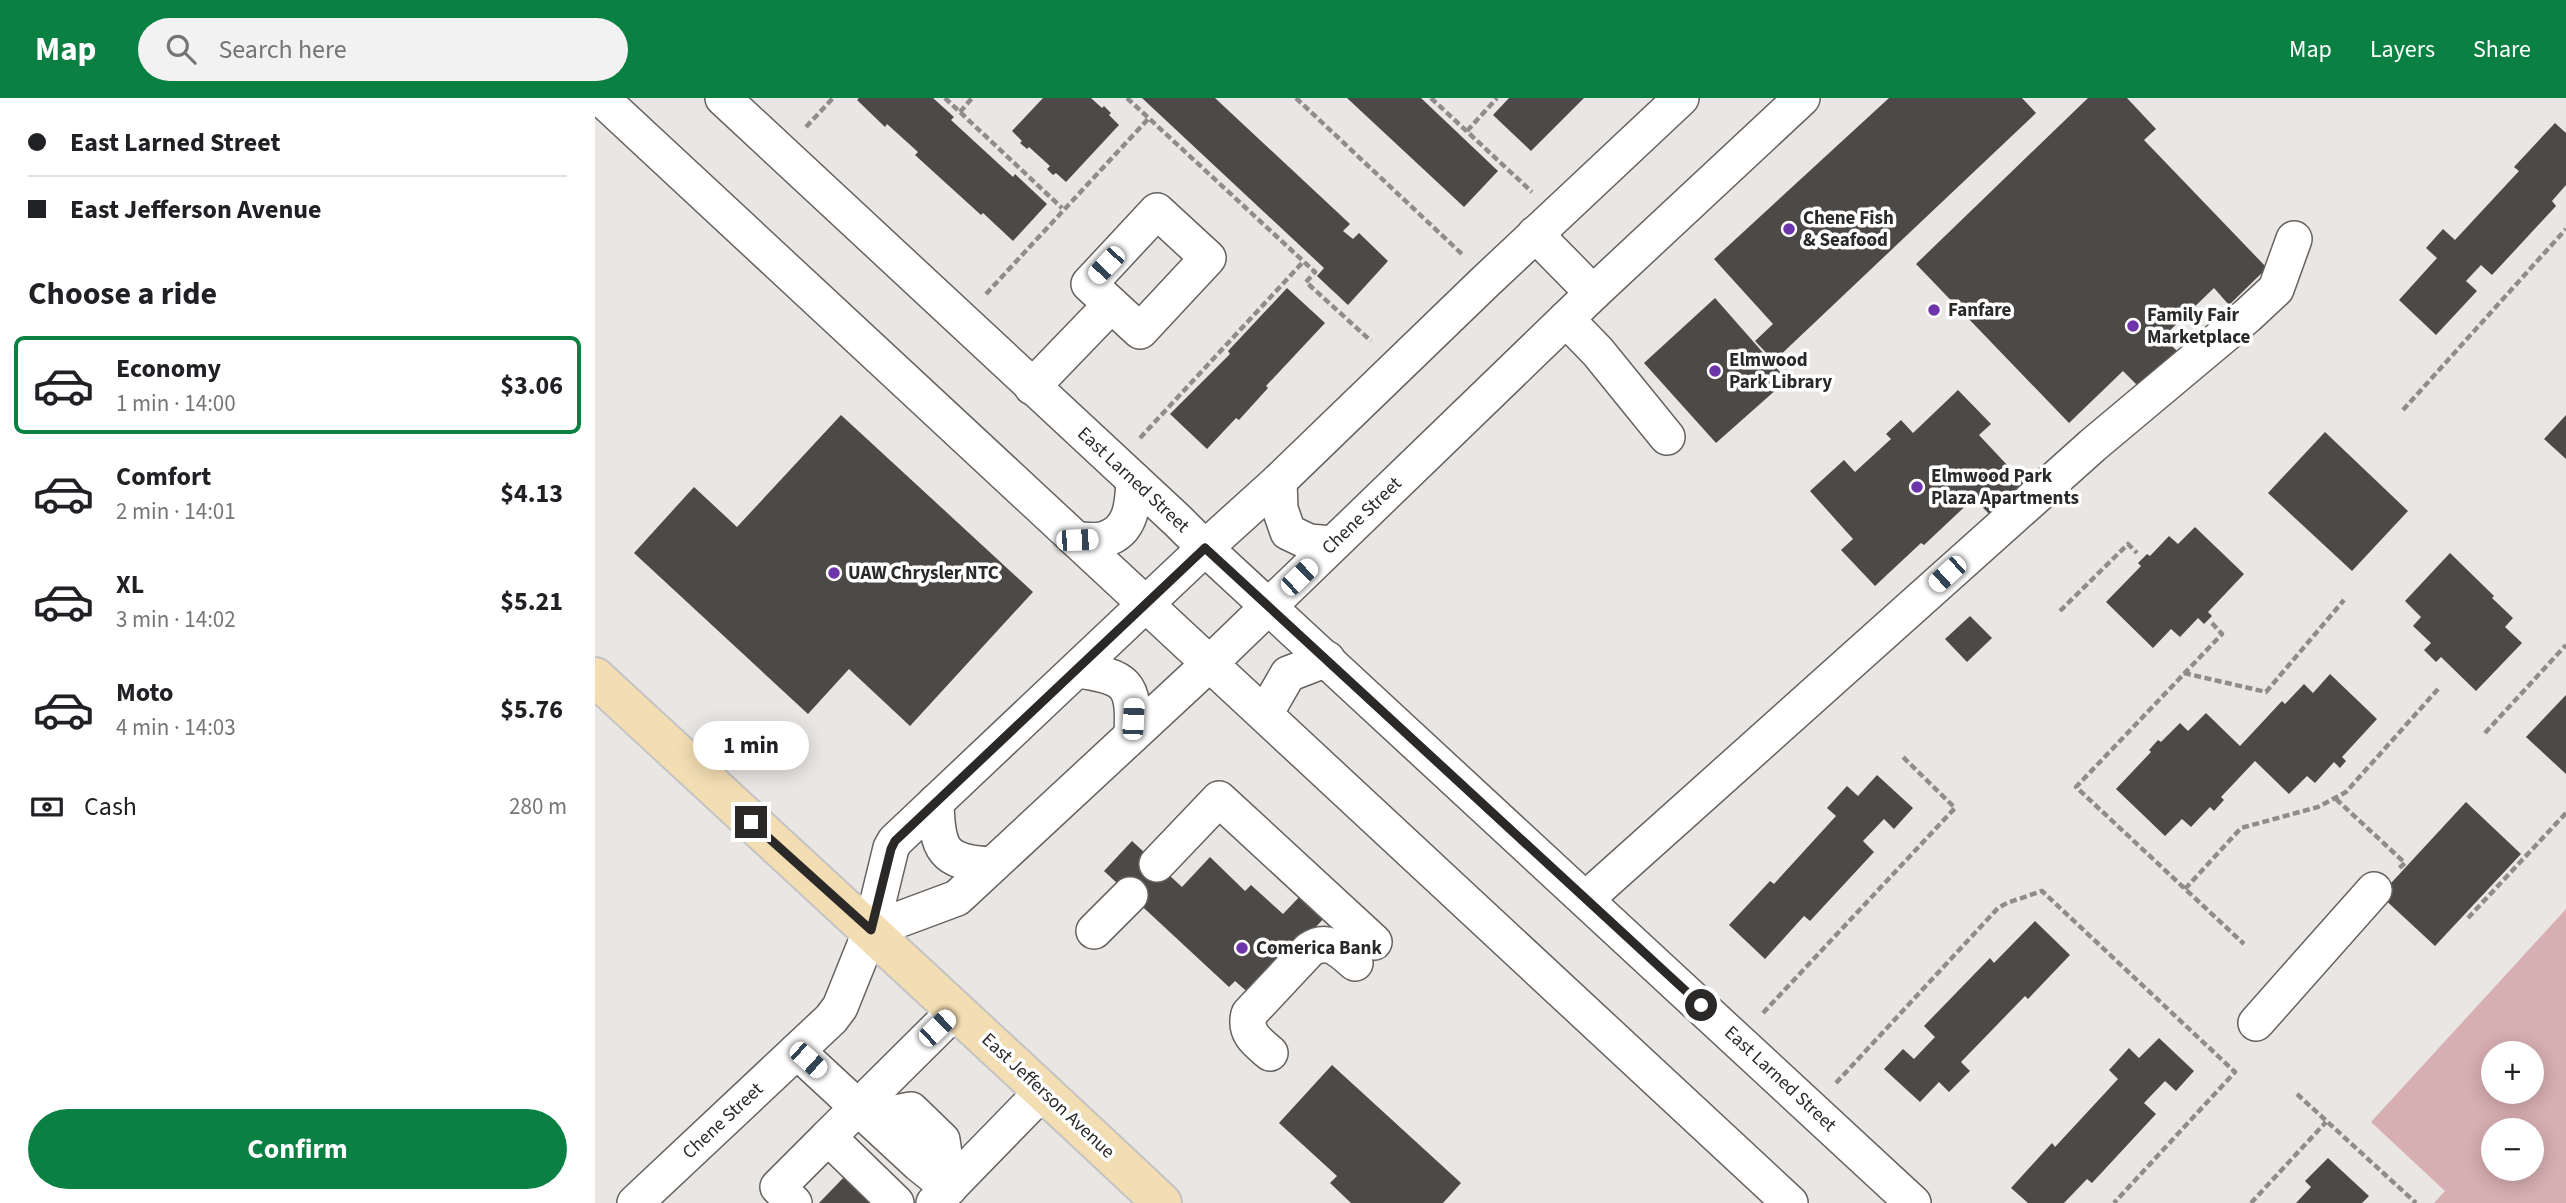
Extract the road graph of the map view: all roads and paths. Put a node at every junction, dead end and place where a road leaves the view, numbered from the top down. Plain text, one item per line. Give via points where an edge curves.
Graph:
1 (601, 98) edge
2 (723, 98) edge
3 (833, 98) edge
4 (945, 98) edge
5 (972, 98) edge
6 (1127, 98) edge
7 (1296, 98) edge
8 (1431, 98) edge
9 (1497, 98) edge
10 (1681, 98) edge
11 (1802, 98) edge
12 (960, 112) junction
13 (1149, 118) junction
14 (806, 127) dead end
15 (1467, 131) junction
16 (1533, 192) dead end
17 (1062, 208) dead end
18 (2566, 229) edge
19 (1535, 234) junction
20 (2294, 239) dead end
21 (1464, 256) dead end
22 (1303, 262) junction
23 (1593, 293) junction
24 (986, 294) dead end
25 (1111, 305) dead end
26 (1566, 319) junction
27 (1371, 341) dead end
28 (1033, 387) junction
29 (2403, 410) dead end
30 (1667, 437) dead end
31 (1140, 438) dead end
32 (1134, 480) junction
33 (1279, 481) junction
34 (1077, 540) junction
35 (1332, 544) junction
36 (1205, 548) junction
37 (2137, 553) dead end
38 (2344, 600) dead end
39 (1146, 606) junction
40 (1268, 606) junction
41 (2060, 611) dead end
42 (2212, 623) dead end
43 (2566, 645) edge
44 (1327, 659) junction
45 (1209, 664) junction
46 (1078, 670) junction
47 (2183, 673) junction
48 (595, 677) edge
49 (2439, 688) dead end
50 (1265, 715) junction
51 (1132, 733) junction
52 (2485, 733) dead end
53 (1902, 756) dead end
54 (2336, 799) junction
55 (936, 802) junction
56 (2566, 813) edge
57 (992, 864) junction
58 (1157, 864) dead end
59 (2185, 889) junction
60 (2374, 890) joint
61 (1130, 895) dead end
62 (1586, 899) junction
63 (2468, 918) dead end
64 (871, 930) junction
65 (1094, 931) dead end
66 (2244, 944) dead end
67 (956, 1010) junction
68 (1763, 1013) dead end
69 (2256, 1023) dead end
70 (797, 1051) junction
71 (1270, 1053) dead end
72 (1836, 1083) dead end
73 (1043, 1091) junction
74 (2297, 1094) dead end
75 (865, 1112) junction
76 (2326, 1122) junction
77 (828, 1137) junction
78 (941, 1195) edge
79 (635, 1203) edge
80 (794, 1203) edge
81 (896, 1203) edge
82 (1162, 1203) edge
83 (1790, 1203) edge
84 (1913, 1203) edge
85 (2113, 1203) edge
86 (2251, 1203) edge
87 (2416, 1203) edge

1 - 34 street
2 - 28 street, East Larned Street
3 - 14 path
4 - 12 path
5 - 12 path
6 - 13 path
7 - 21 path
8 - 15 path
9 - 15 path
10 - 19 street, Chene Street
11 - 23 street, Chene Street
12 - 17 path
13 - 22 path
13 - 24 path
15 - 16 path
18 - 29 path
19 - 23 street
19 - 33 street, Chene Street
20 - 62 street via 2276,289 2083,454
22 - 27 path via 1315,272 1306,282
22 - 31 path
23 - 26 street, Chene Street
25 - 28 street
26 - 30 street
26 - 35 street, Chene Street
28 - 32 street, East Larned Street
32 - 34 street via 1133,507 1123,528 1105,539
32 - 36 street, East Larned Street
33 - 35 street via 1280,509 1288,532 1309,542
33 - 36 street, Chene Street
34 - 39 street
35 - 40 street, Chene Street
36 - 39 street, Chene Street
36 - 40 street, East Larned Street
37 - 41 path via 2128,544
38 - 47 path via 2266,692
39 - 45 street
39 - 46 street, Chene Street
40 - 44 street, East Larned Street
40 - 45 street, Chene Street
42 - 47 path via 2223,634
43 - 52 path
44 - 50 street via 1288,674
44 - 62 street, East Larned Street
45 - 50 street
45 - 51 street, Chene Street
46 - 51 street via 1105,674 1125,685 1133,705
46 - 55 street, Chene Street
47 - 59 path via 2075,788
48 - 64 main road, East Jefferson Avenue
49 - 54 path via 2356,783
50 - 83 street
51 - 57 street, Chene Street
53 - 68 path via 1955,808
54 - 59 path via 2241,828
54 - 60 path via 2405,863
55 - 57 street via 936,832 945,852 966,864
55 - 64 street, Chene Street via 895,841
56 - 63 path
57 - 64 street, Chene Street via 957,898
58 - 71 street via 1219,799 1364,952 1321,943 1249,1014 1250,1032
59 - 66 path
60 - 69 street
61 - 65 street
62 - 84 street, East Larned Street
64 - 67 main road, East Jefferson Avenue
64 - 70 street, Chene Street via 840,1007
67 - 73 main road, East Jefferson Avenue
67 - 75 street
70 - 75 street
70 - 79 street, Chene Street
72 - 85 path via 1998,908 2042,891 2235,1072
73 - 78 street
73 - 82 main road, East Jefferson Avenue
74 - 76 path
75 - 77 street
75 - 78 street via 899,1122 931,1152
76 - 86 path
76 - 87 path
77 - 80 street via 778,1187
77 - 81 street

